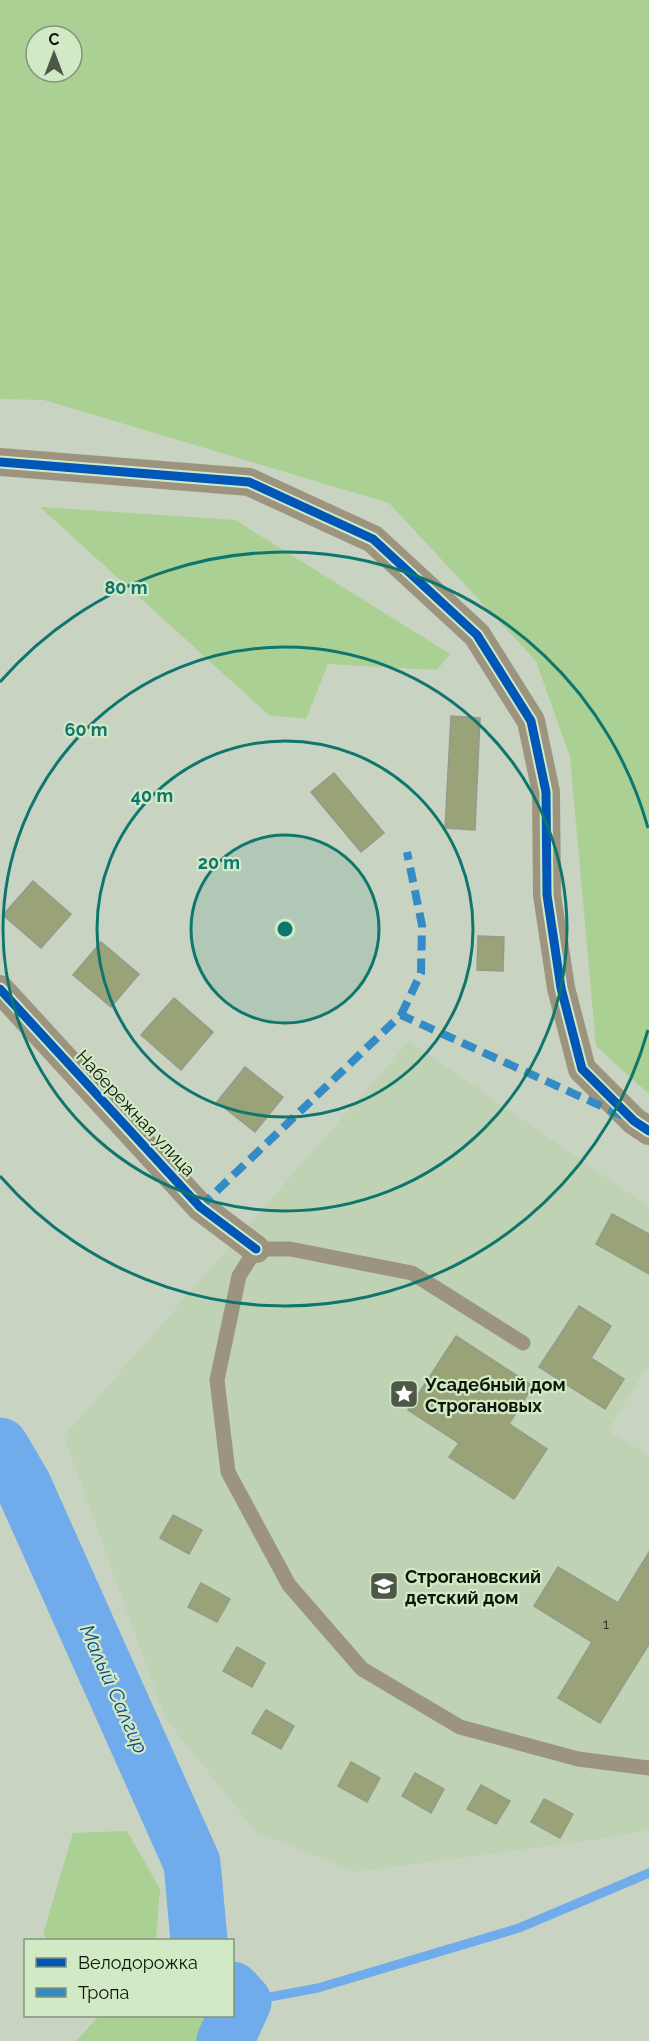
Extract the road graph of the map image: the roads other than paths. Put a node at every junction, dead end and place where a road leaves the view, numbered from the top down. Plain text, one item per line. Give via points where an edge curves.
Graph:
1 (0, 462) edge
2 (0, 989) edge
3 (649, 1131) edge
4 (256, 1249) junction
5 (523, 1343) dead end
6 (649, 1768) edge

1 - 3 street via 249,482 374,539 477,635 531,721 546,792 547,895 561,988 582,1069
2 - 4 street, Набережная улица via 200,1207
4 - 5 lane via 290,1249 412,1274
4 - 6 lane via 239,1276 218,1380 228,1472 289,1585 362,1669 460,1727 578,1759

